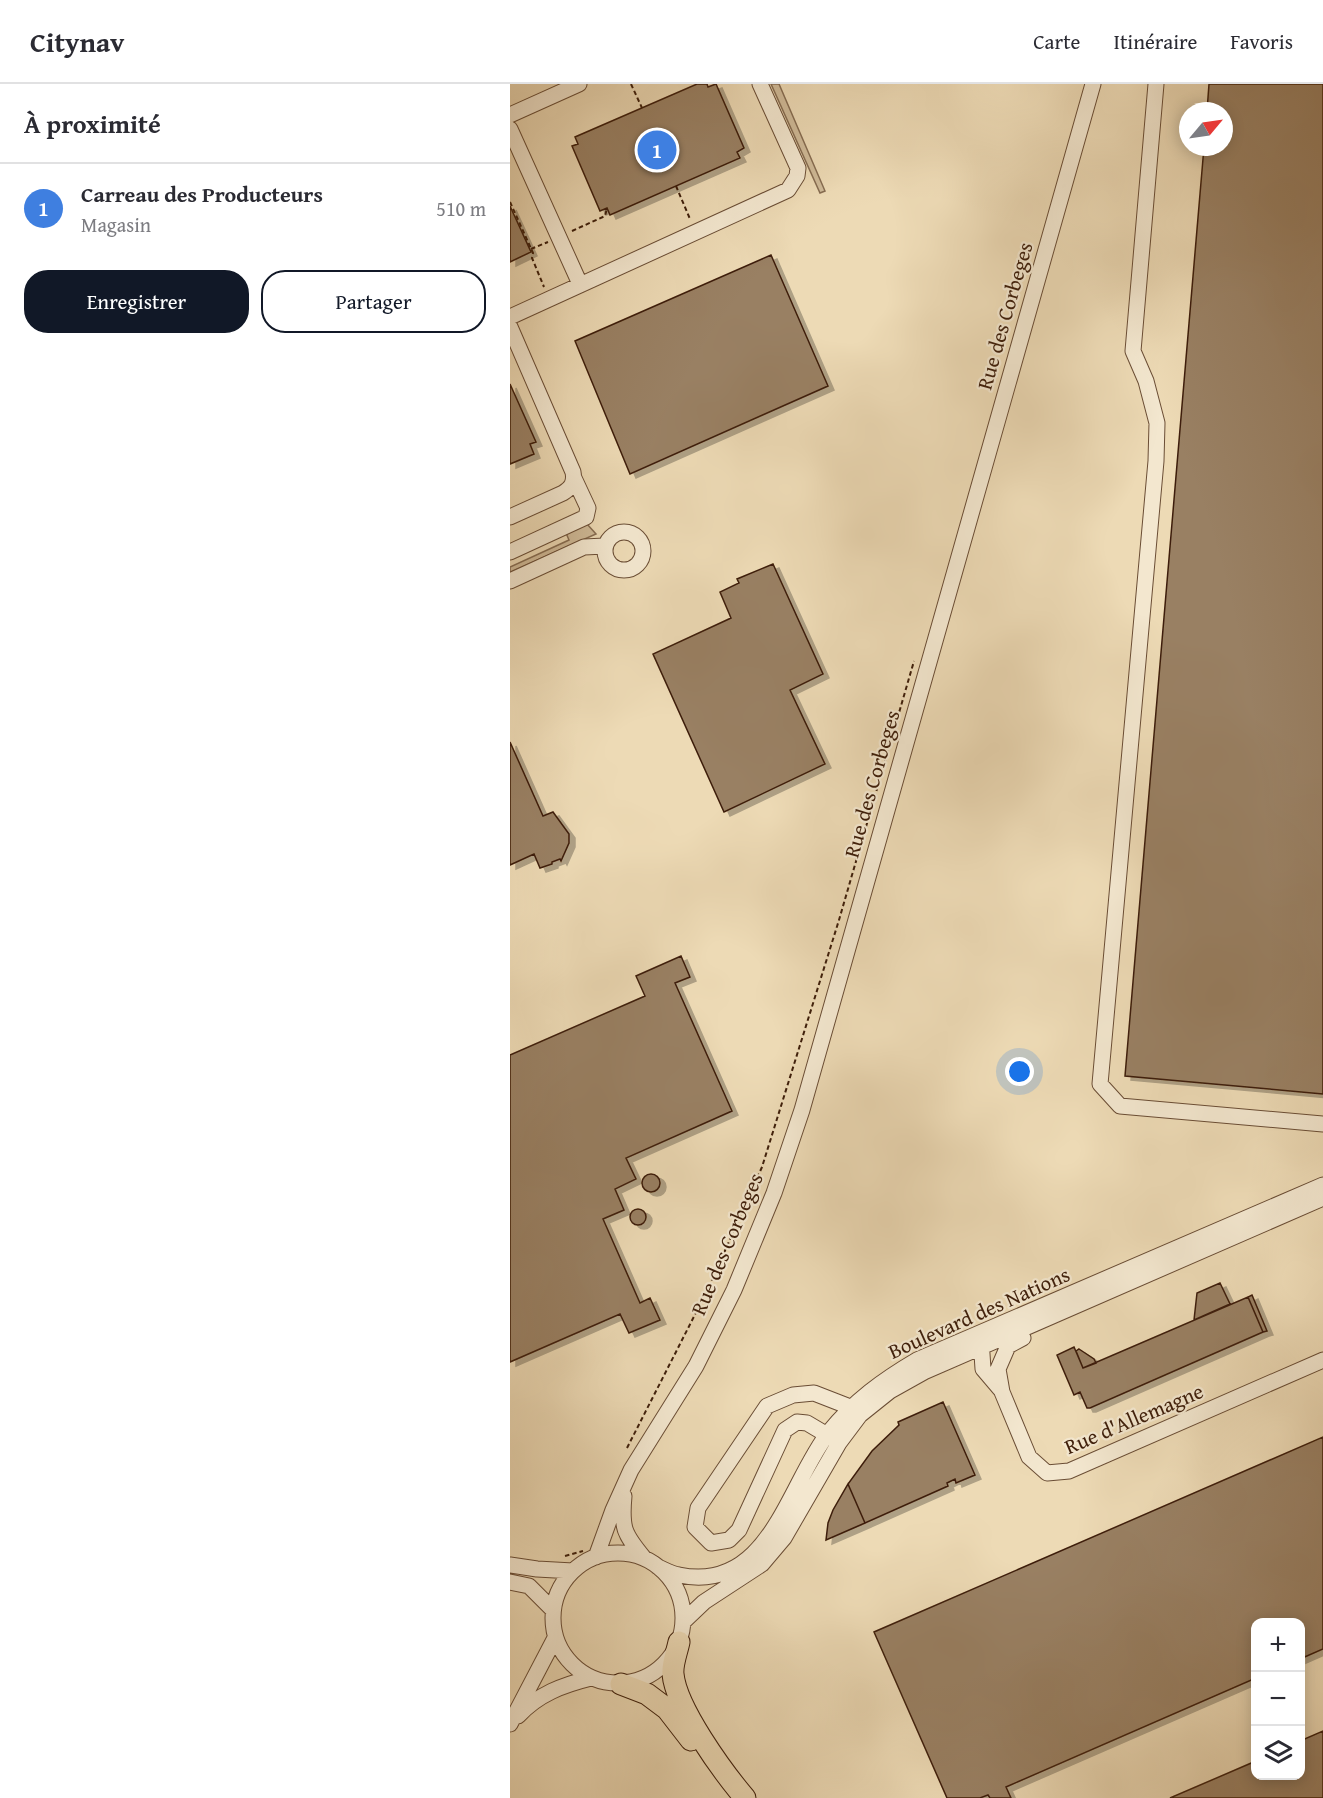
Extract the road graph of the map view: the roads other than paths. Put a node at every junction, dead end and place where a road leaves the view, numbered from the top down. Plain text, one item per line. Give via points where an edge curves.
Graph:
1 (579, 84) edge
2 (760, 84) edge
3 (1093, 84) edge
4 (1156, 84) edge
5 (510, 115) edge
6 (510, 129) edge
7 (580, 284) junction
8 (510, 317) edge
9 (510, 327) edge
10 (574, 478) junction
11 (510, 517) edge
12 (605, 546) dead end
13 (510, 552) edge
14 (510, 581) edge
15 (1323, 1124) edge
16 (1323, 1185) edge
17 (1323, 1198) edge
18 (1083, 1288) junction
19 (1113, 1290) junction
20 (981, 1348) junction
21 (1323, 1360) edge
22 (1002, 1392) junction
23 (850, 1407) junction
24 (833, 1439) junction
25 (631, 1470) junction
26 (592, 1551) junction
27 (644, 1558) junction
28 (510, 1565) edge
29 (658, 1567) junction
30 (573, 1571) junction
31 (510, 1581) edge
32 (553, 1610) junction
33 (681, 1632) junction
34 (555, 1638) junction
35 (591, 1678) junction
36 (621, 1684) junction
37 (510, 1724) edge
38 (733, 1798) edge
39 (745, 1798) edge

1 - 5 street
2 - 7 street via 798,168 788,190
3 - 25 street, Rue des Corbeges via 792,1141 729,1299 696,1366
4 - 15 street via 1133,351 1157,423 1156,461 1100,1084 1120,1106
6 - 7 street
7 - 8 street
9 - 10 street
10 - 11 street via 563,494
10 - 13 street via 588,508 586,517
12 - 14 street via 584,547
16 - 18 street, Boulevard des Nations
17 - 19 street, Boulevard des Nations
18 - 20 street via 1051,1309 980,1339
18 - 23 street, Boulevard des Nations via 917,1360 883,1380
19 - 20 street, Boulevard des Nations
19 - 22 street, Rue d'Allemagne via 1008,1346 998,1369
20 - 22 street, Rue d'Allemagne via 983,1370
20 - 24 street, Boulevard des Nations via 890,1391
21 - 22 street, Rue d'Allemagne via 1070,1471 1047,1473 1029,1457
23 - 24 street, Boulevard des Nations
23 - 24 street via 814,1393 793,1395 767,1406 698,1508 695,1527 711,1543 729,1540 739,1530 785,1430 797,1422 807,1423
24 - 29 street, Boulevard des Nations via 755,1554 727,1572 704,1577 679,1575
24 - 33 street, Boulevard des Nations via 784,1538 762,1564 704,1602
25 - 26 street, Rue des Corbeges
25 - 27 street, Rue des Corbeges via 622,1519 626,1535
26 - 27 street
26 - 30 street
27 - 29 street
28 - 30 street
29 - 33 street via 669,1578 682,1606
30 - 32 street via 563,1582
31 - 32 street via 529,1586
32 - 34 street
33 - 36 street via 672,1655 662,1667 650,1676
33 - 39 highway via 673,1673 677,1691 693,1723
34 - 35 street via 575,1668
34 - 37 street
35 - 36 street
35 - 37 street via 542,1696
36 - 38 highway via 647,1694 667,1708

